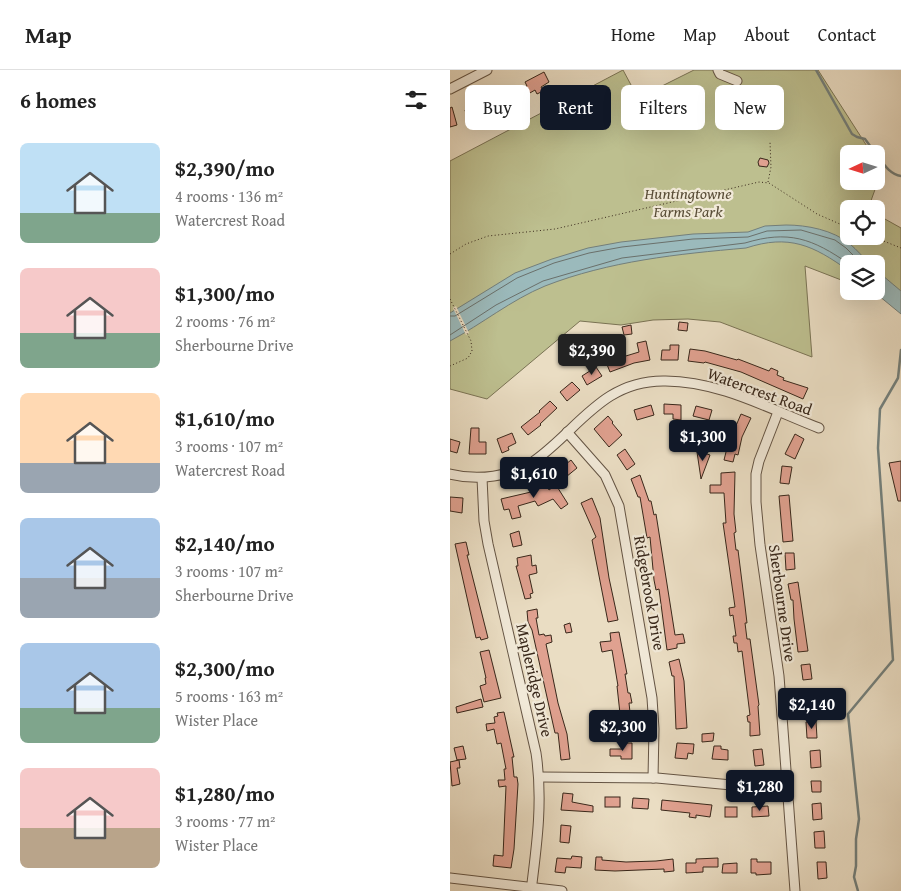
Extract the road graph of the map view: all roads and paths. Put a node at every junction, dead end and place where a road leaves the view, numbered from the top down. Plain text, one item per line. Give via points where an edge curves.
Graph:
1 (488, 70) edge
2 (718, 70) edge
3 (737, 81) dead end
4 (450, 89) edge
5 (770, 142) dead end
6 (768, 183) junction
7 (840, 224) edge
8 (885, 242) edge
9 (901, 248) edge
10 (450, 254) edge
11 (450, 299) edge
12 (450, 366) edge
13 (778, 412) junction
14 (819, 428) dead end
15 (567, 432) junction
16 (450, 474) edge
17 (482, 478) junction
18 (540, 777) junction
19 (653, 778) junction
20 (788, 782) junction
21 (450, 878) edge
22 (531, 889) edge
23 (562, 891) edge
24 (795, 891) edge

1 - 4 street
2 - 3 street
5 - 6 path
6 - 7 path via 817,214
6 - 10 path via 753,183 547,231 494,235 466,244
8 - 9 path
11 - 12 path via 472,348 466,359
13 - 14 street, Watercrest Road
13 - 15 street, Watercrest Road via 717,388 658,381 624,389 608,397
13 - 20 street, Sherbourne Drive via 759,461 756,490 760,545 779,676
15 - 17 street, Watercrest Road via 533,462 510,472
15 - 19 street, Ridgebrook Drive via 605,475 619,506 652,698
16 - 17 street, Watercrest Road
17 - 18 street, Mapleridge Drive via 488,544
18 - 19 street
18 - 22 street, Mapleridge Drive
19 - 20 street via 742,786
20 - 24 street, Sherbourne Drive
21 - 22 street
22 - 23 street

